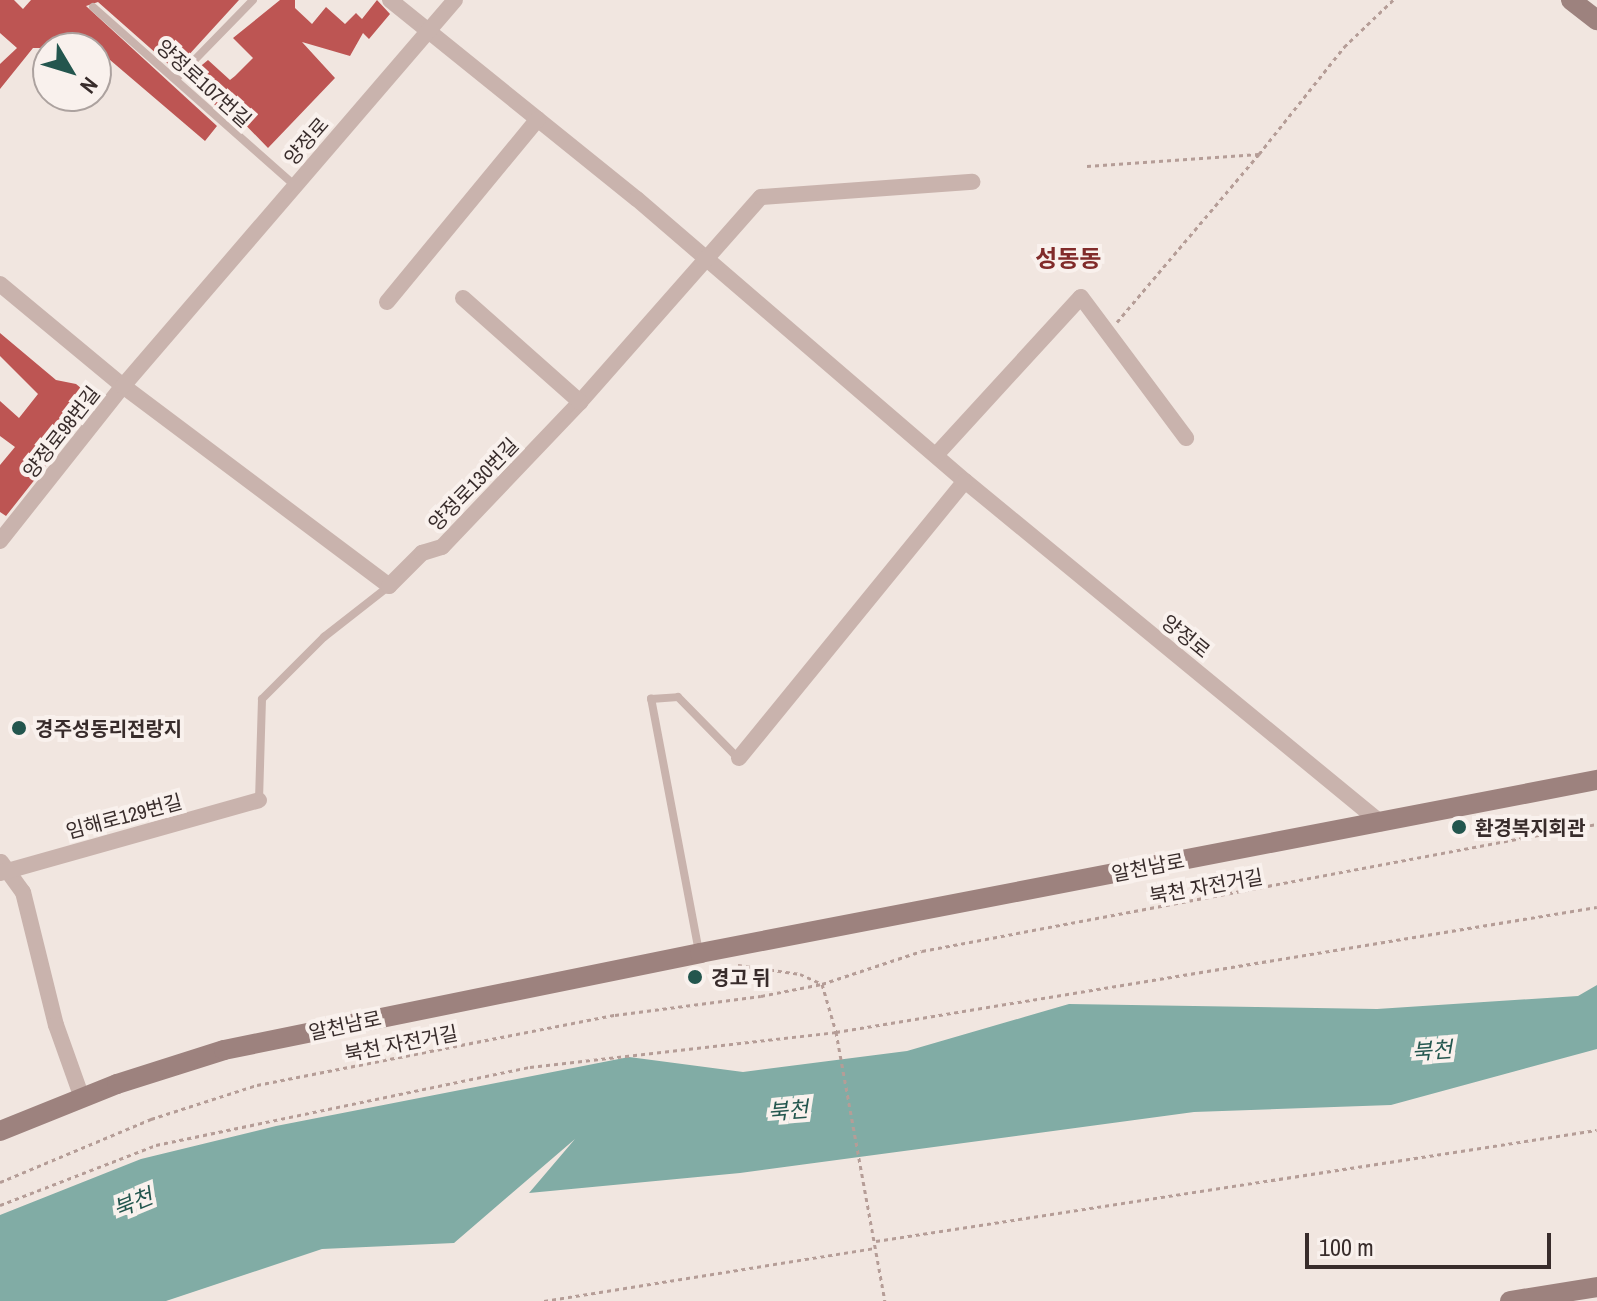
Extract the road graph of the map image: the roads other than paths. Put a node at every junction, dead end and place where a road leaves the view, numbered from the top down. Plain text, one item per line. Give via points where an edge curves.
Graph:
1 (253, 0) edge
2 (390, 0) edge
3 (455, 0) edge
4 (1571, 0) edge
5 (93, 7) dead end
6 (1597, 20) edge
7 (428, 31) junction
8 (176, 79) junction
9 (538, 119) junction
10 (972, 182) dead end
11 (294, 185) junction
12 (707, 258) junction
13 (0, 284) edge
14 (463, 298) dead end
15 (387, 302) dead end
16 (123, 386) junction
17 (580, 402) junction
18 (1186, 438) dead end
19 (936, 455) junction
20 (965, 481) junction
21 (0, 541) edge
22 (389, 586) junction
23 (739, 758) joint
24 (1597, 780) edge
25 (259, 800) joint
26 (1381, 823) junction
27 (3, 868) edge
28 (700, 953) junction
29 (82, 1098) junction
30 (0, 1131) edge
31 (1597, 1287) edge
32 (1510, 1301) edge

1 - 8 lane
2 - 7 street
3 - 7 street
4 - 6 street
5 - 8 lane, 양정로107번길
7 - 9 street, 양정로
7 - 11 street, 양정로
8 - 11 lane, 양정로107번길
9 - 12 street, 양정로
9 - 15 street
10 - 12 street via 761,197
11 - 16 street, 양정로
12 - 17 street, 양정로130번길
12 - 19 street, 양정로
13 - 16 street
14 - 17 street
16 - 21 street, 양정로98번길
16 - 22 street
17 - 22 street, 양정로130번길 via 442,547 422,553
18 - 19 street via 1081,297
19 - 20 street, 양정로
20 - 23 street
20 - 26 street, 양정로
22 - 25 lane via 324,637 262,699
23 - 28 lane via 678,697 651,699
24 - 26 street, 알천남로
25 - 27 street, 임해로129번길
26 - 28 street, 알천남로
27 - 29 street via 23,892 56,1025
28 - 29 street, 알천남로 via 224,1050
29 - 30 street, 알천남로
31 - 32 street

